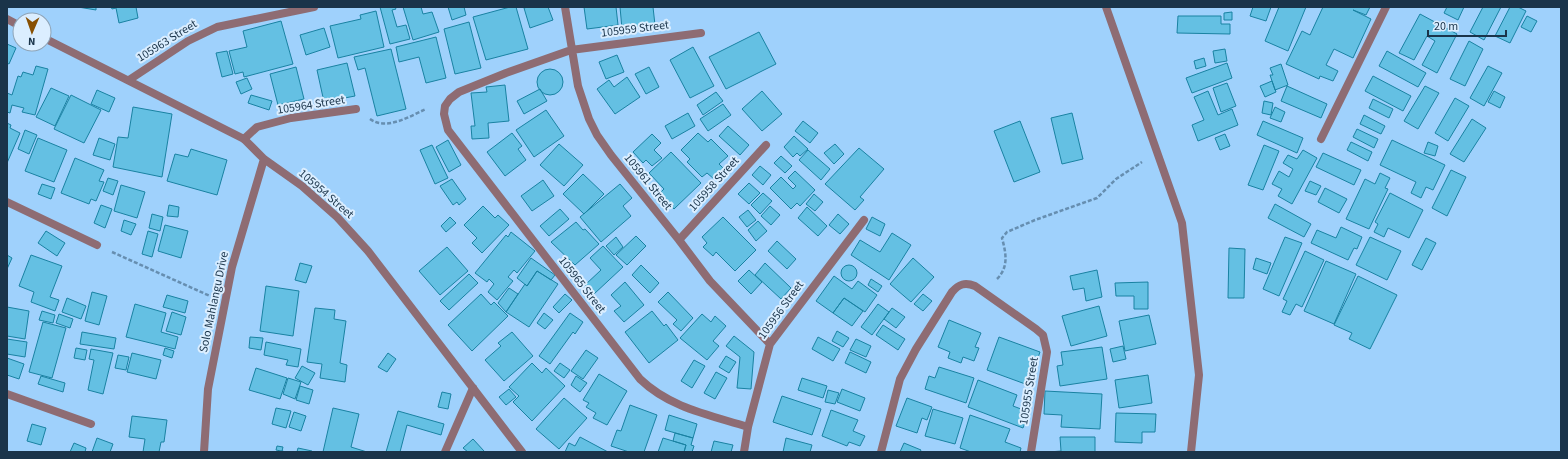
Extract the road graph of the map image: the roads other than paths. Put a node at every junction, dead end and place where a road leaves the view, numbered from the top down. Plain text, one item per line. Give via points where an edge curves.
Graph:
1 (314, 7) edge
2 (565, 7) edge
3 (1106, 7) edge
4 (1386, 7) edge
5 (701, 33) dead end
6 (52, 42) edge
7 (571, 50) junction
8 (129, 80) junction
9 (356, 109) road end
10 (244, 139) junction
11 (1321, 139) dead end
12 (766, 145) dead end
13 (264, 159) junction
14 (7, 202) edge
15 (864, 220) dead end
16 (679, 240) junction
17 (97, 245) road end
18 (770, 344) junction
19 (473, 388) junction
20 (7, 394) edge
21 (91, 424) dead end
22 (748, 427) junction
23 (204, 452) edge
24 (446, 452) edge
25 (522, 452) edge
26 (744, 452) edge
27 (881, 452) edge
28 (1032, 452) edge
29 (1191, 452) edge

1 - 8 street, 105963 Street via 217,27 188,41
2 - 7 street, 105961 Street
3 - 29 street via 1182,223 1198,375
4 - 11 street
5 - 7 street, 105959 Street
6 - 8 street, 105954 Street
7 - 16 street, 105961 Street via 588,119 597,135
7 - 22 street, 105965 Street via 459,92 448,102 445,122 448,130 640,379 674,403
8 - 10 street, 105954 Street
9 - 10 street, 105964 Street via 291,118 256,128
10 - 13 street, 105954 Street
12 - 16 street, 105958 Street
13 - 19 street, 105954 Street via 302,186 337,217 368,251
13 - 23 street, Solo Mahlangu Drive via 232,267 208,390
14 - 17 street
15 - 18 street, 105956 Street
16 - 18 street, 105961 Street via 710,281
18 - 22 street, 105956 Street
19 - 24 street
19 - 25 street, 105954 Street
20 - 21 street
22 - 26 street, 105956 Street
27 - 28 street, 105955 Street via 893,400 906,365 952,292 963,284 975,286 984,292 1036,329 1046,343 1046,363

